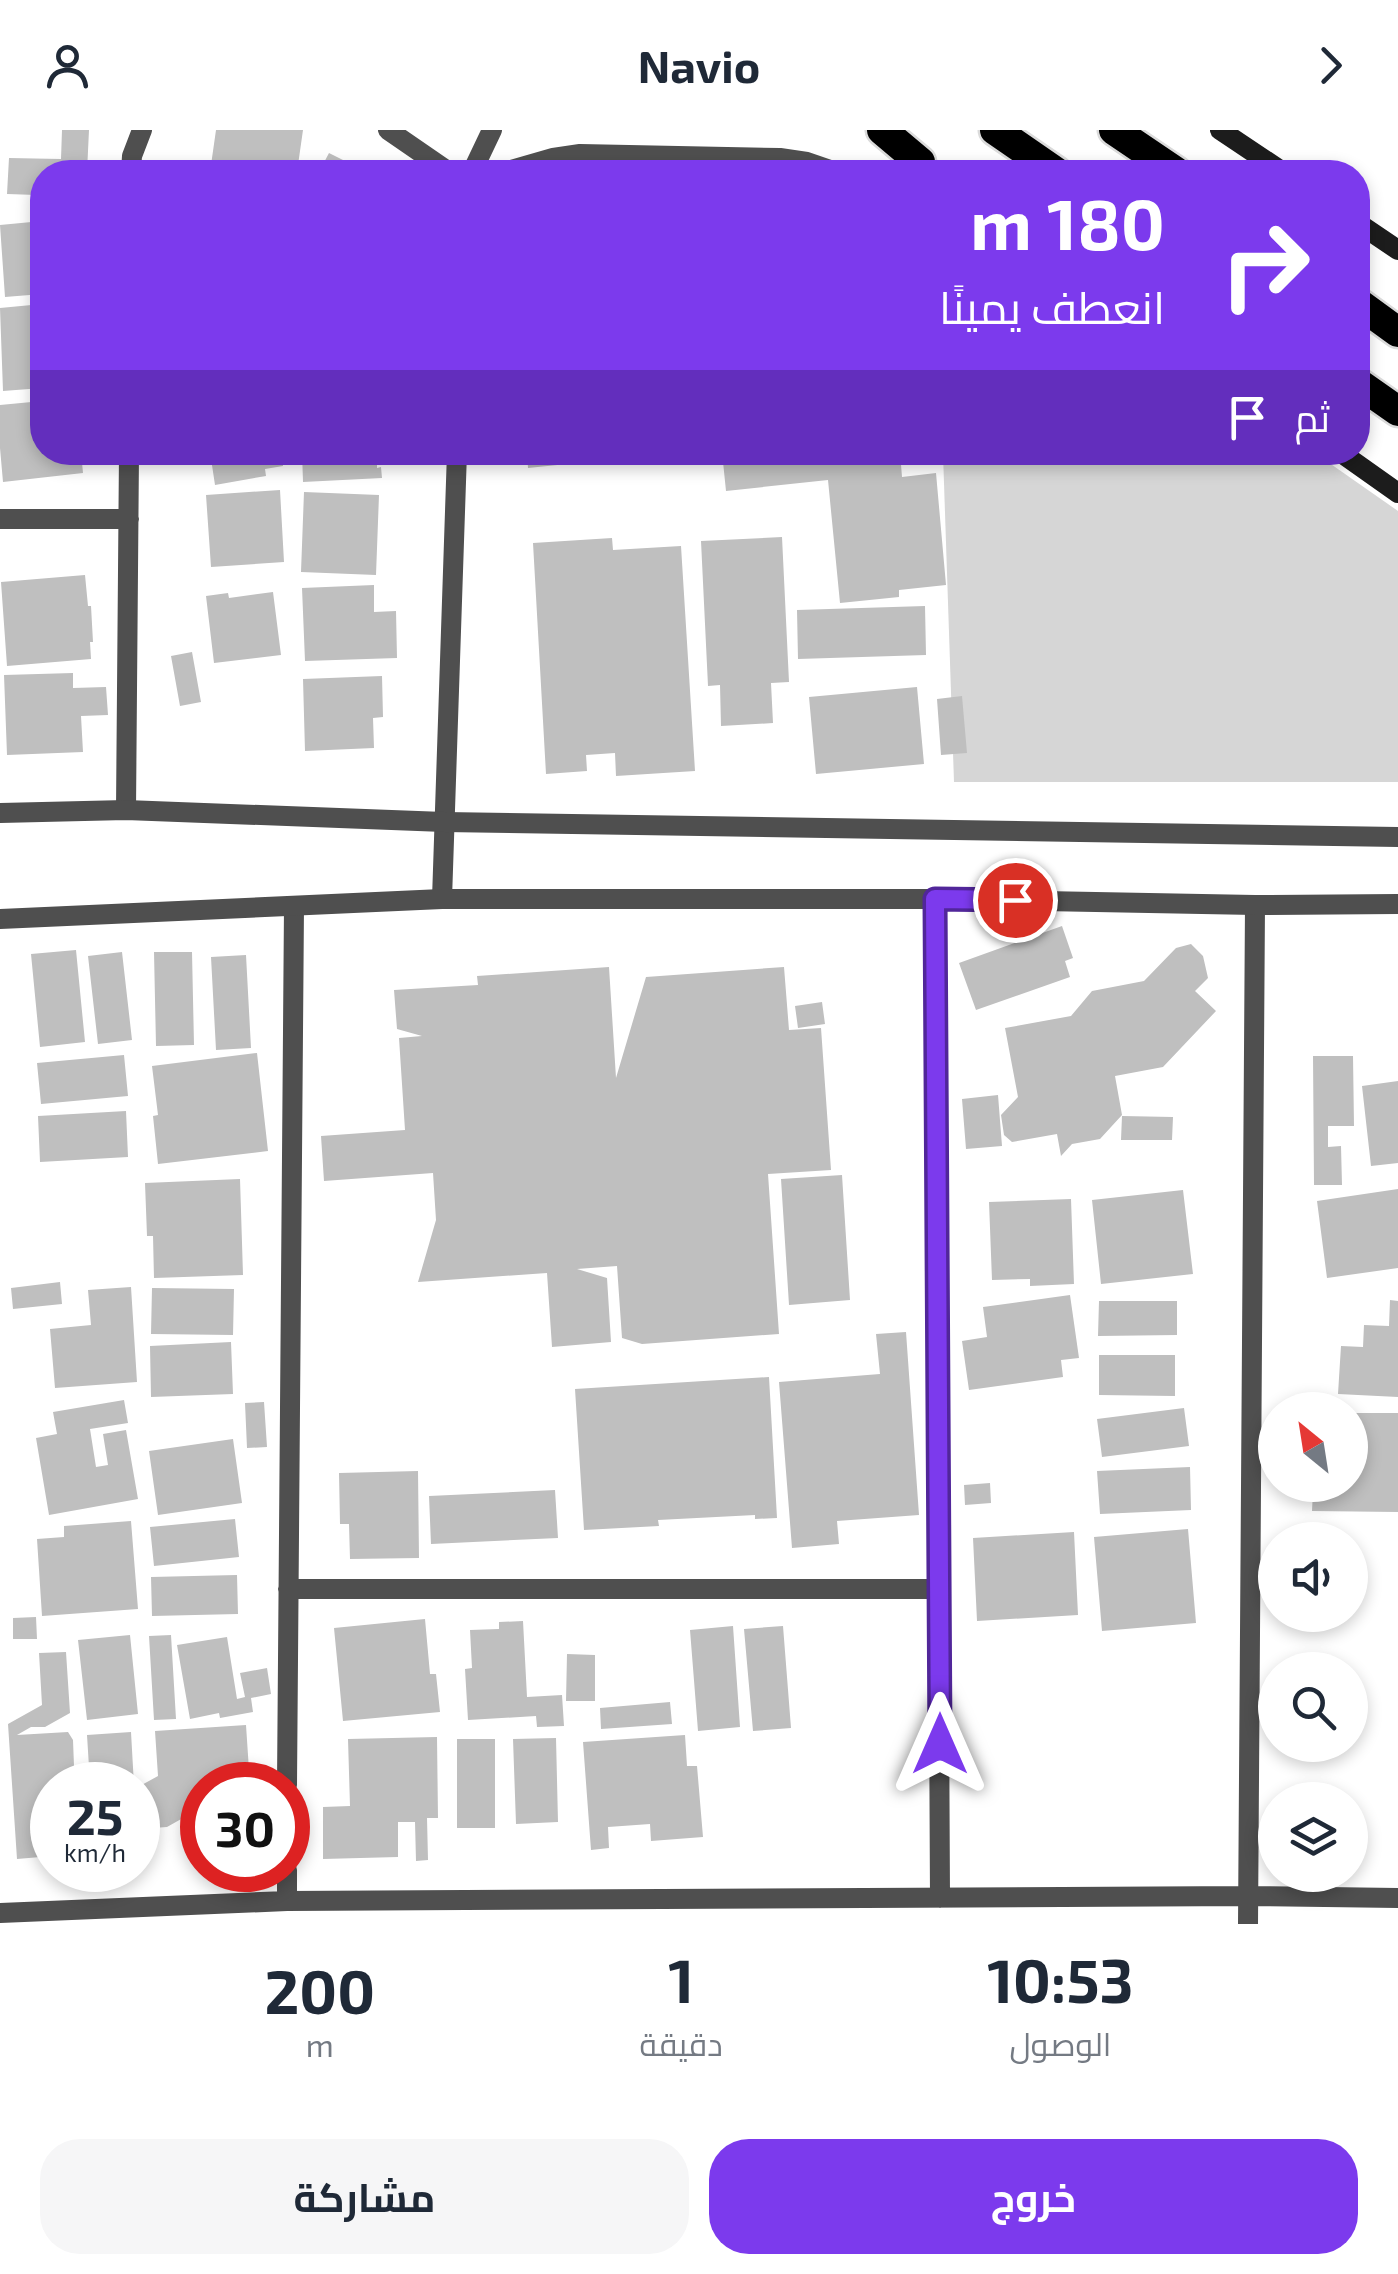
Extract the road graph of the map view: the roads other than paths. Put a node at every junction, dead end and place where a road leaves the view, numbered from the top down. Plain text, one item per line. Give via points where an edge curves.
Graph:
1 (142, 130) edge
2 (388, 130) edge
3 (492, 130) edge
4 (874, 130) edge
5 (882, 130) edge
6 (995, 130) edge
7 (1114, 130) edge
8 (1220, 130) edge
9 (132, 160) edge
10 (432, 160) edge
11 (478, 160) edge
12 (543, 160) edge
13 (807, 160) edge
14 (917, 160) edge
15 (918, 160) edge
16 (1039, 160) edge
17 (1158, 160) edge
18 (1265, 160) edge
19 (1370, 231) edge
20 (1398, 250) edge
21 (1370, 312) edge
22 (1398, 332) edge
23 (1370, 391) edge
24 (1398, 411) edge
25 (129, 465) edge
26 (457, 465) edge
27 (1358, 465) edge
28 (1398, 493) edge
29 (0, 519) edge
30 (129, 519) junction
31 (126, 810) junction
32 (0, 813) edge
33 (444, 822) junction
34 (1398, 837) edge
35 (442, 899) junction
36 (935, 899) junction
37 (1398, 904) edge
38 (1255, 905) junction
39 (294, 906) junction
40 (0, 919) edge
41 (288, 1589) junction
42 (940, 1589) junction
43 (288, 1762) edge
44 (287, 1892) edge
45 (1248, 1896) junction
46 (940, 1898) junction
47 (1398, 1898) edge
48 (287, 1902) junction
49 (0, 1913) edge
50 (1248, 1924) edge

1 - 9 street
2 - 10 street
3 - 11 street
4 - 14 main road
5 - 15 highway
6 - 16 highway
7 - 17 highway
8 - 18 main road
12 - 13 lane via 580,153
19 - 20 main road
21 - 22 highway
23 - 24 highway
25 - 30 street
26 - 33 street
27 - 28 main road
29 - 30 street
30 - 31 street
31 - 32 street
31 - 33 street
33 - 34 street
33 - 35 street
35 - 36 street
35 - 39 street
36 - 38 street
36 - 42 street
37 - 38 street
38 - 45 street
39 - 40 street
39 - 41 street
41 - 42 street
41 - 43 street
42 - 46 street
44 - 48 street
45 - 46 street
45 - 47 street
45 - 50 street
46 - 48 street
48 - 49 street

